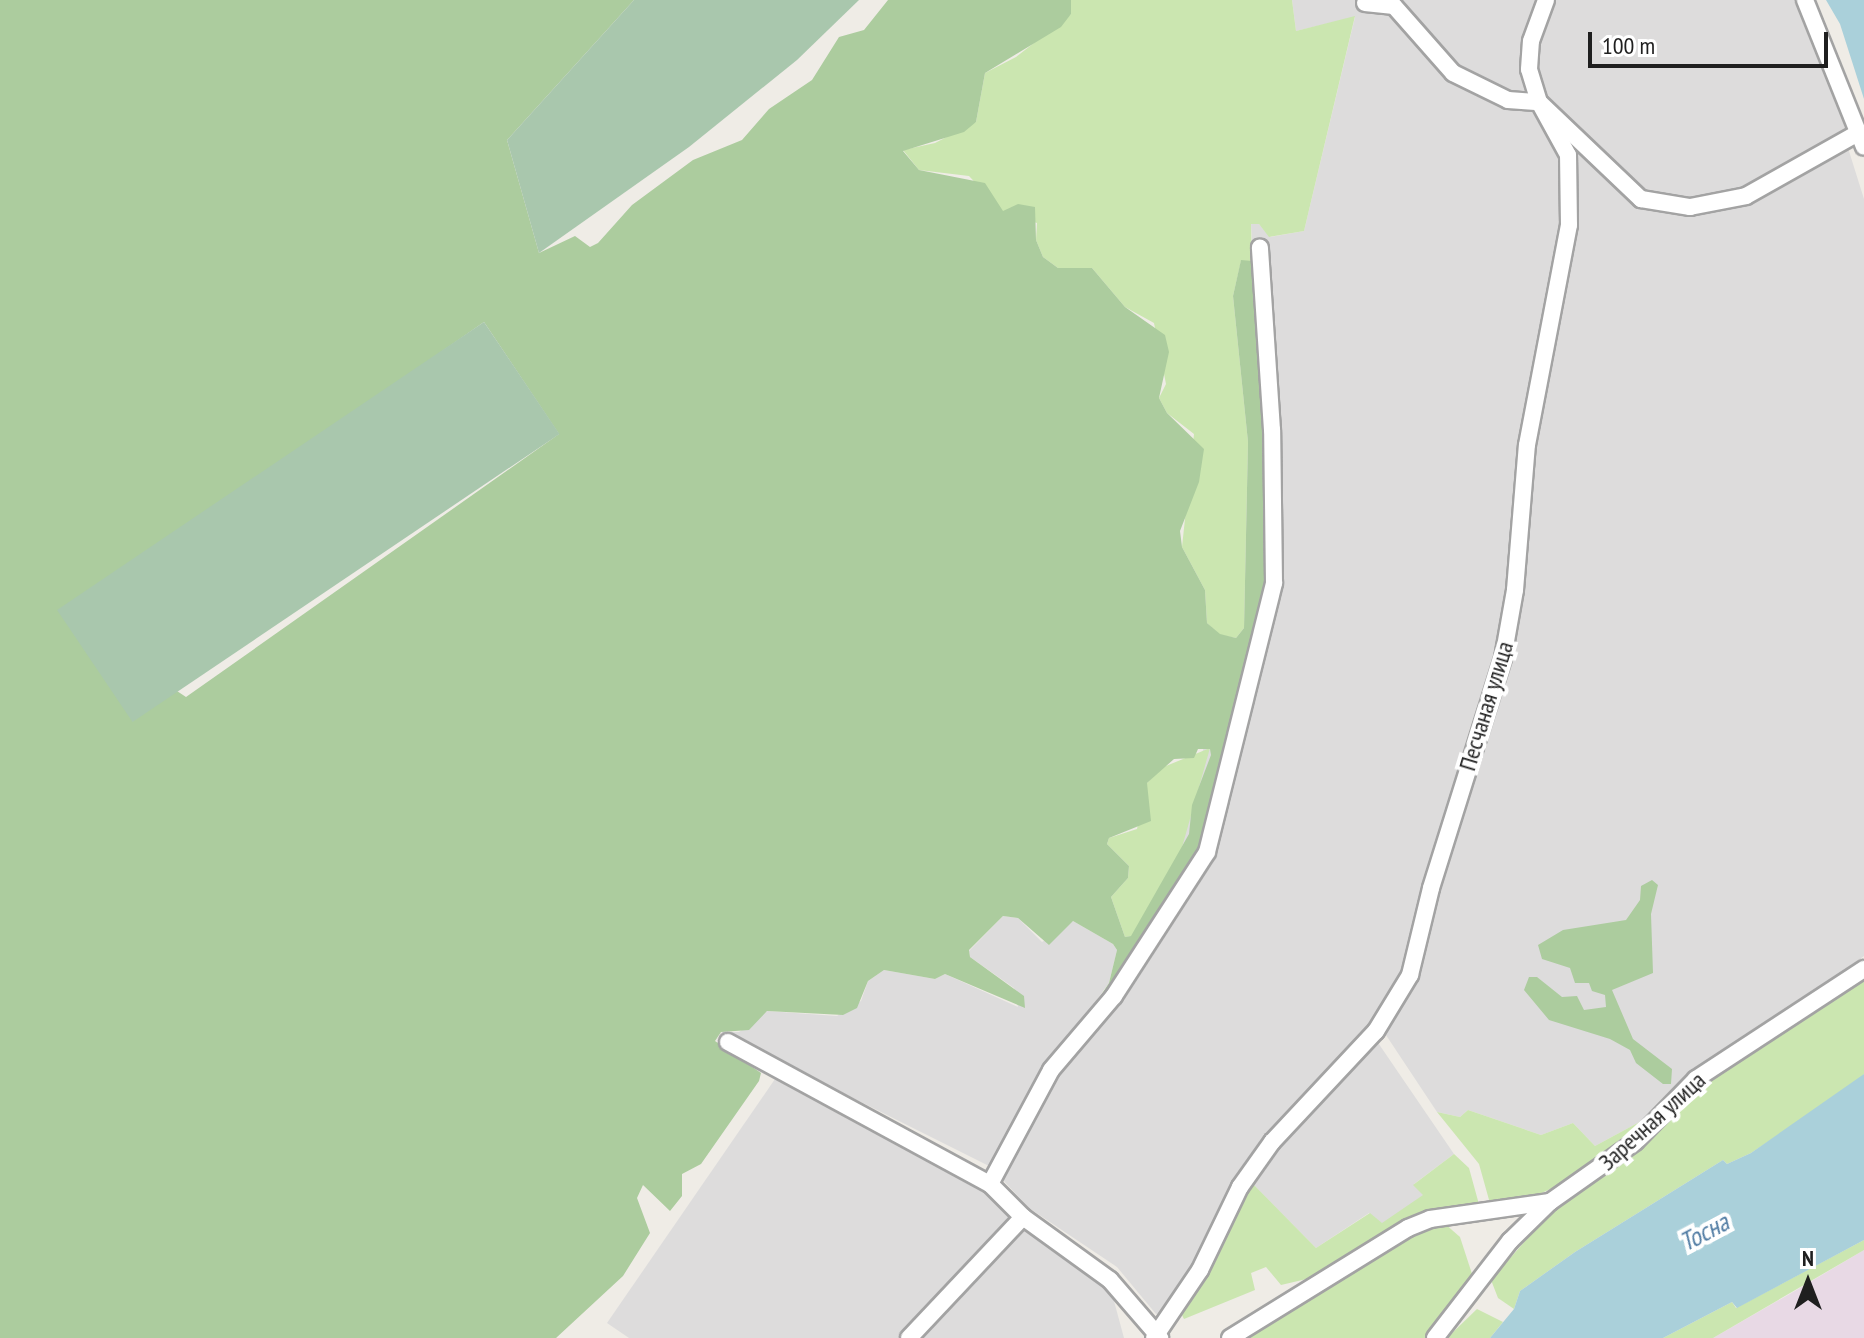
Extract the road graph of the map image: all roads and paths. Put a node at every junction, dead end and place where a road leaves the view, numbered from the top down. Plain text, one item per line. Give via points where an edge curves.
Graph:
1 (1546, 0) edge
2 (1805, 0) edge
3 (1365, 3) dead end
4 (1539, 102) junction
5 (1861, 140) edge
6 (1260, 247) dead end
7 (1864, 969) edge
8 (728, 1042) dead end
9 (990, 1184) junction
10 (1550, 1202) junction
11 (1023, 1217) junction
12 (1157, 1337) edge
13 (909, 1338) edge
14 (1230, 1338) edge
15 (1435, 1338) edge

1 - 4 street, Песчаная улица via 1531,41 1529,69
2 - 5 street
3 - 4 street via 1394,6 1453,73 1508,100
4 - 5 street via 1641,199 1690,207 1746,196
4 - 12 street, Песчаная улица via 1568,155 1569,225 1527,445 1515,590 1503,658 1431,888 1410,975 1376,1031 1272,1142 1240,1187 1200,1270
6 - 9 street via 1272,430 1274,583 1207,852 1114,996 1051,1070
7 - 10 street, Заречная улица via 1696,1079 1635,1142
8 - 9 street
9 - 11 street
10 - 14 street via 1430,1219 1408,1228
10 - 15 street, Заречная улица via 1510,1241
11 - 12 street via 1110,1280
11 - 13 street

